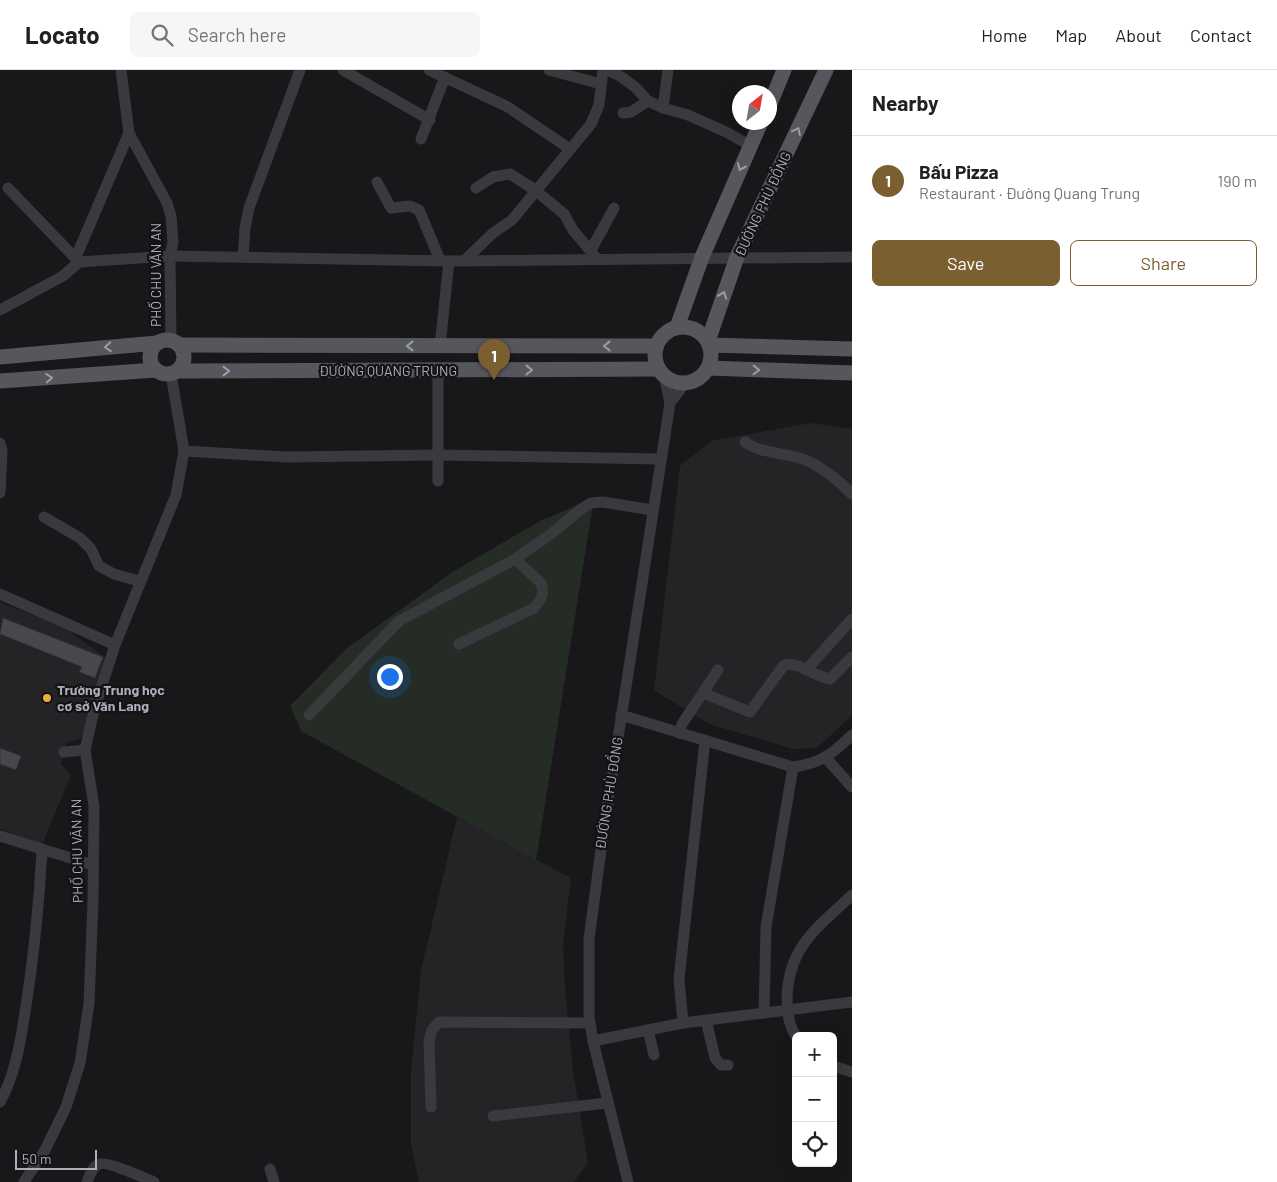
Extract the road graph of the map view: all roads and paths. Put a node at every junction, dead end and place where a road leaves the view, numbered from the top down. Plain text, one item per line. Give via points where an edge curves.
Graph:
1 (121, 70) edge
2 (300, 70) edge
3 (343, 70) edge
4 (429, 70) edge
5 (549, 70) edge
6 (604, 70) edge
7 (607, 70) edge
8 (668, 70) edge
9 (784, 70) edge
10 (826, 70) edge
11 (444, 77) junction
12 (601, 84) junction
13 (777, 87) edge
14 (648, 101) junction
15 (664, 108) junction
16 (623, 113) dead end
17 (430, 120) junction
18 (758, 130) edge
19 (128, 133) junction
20 (421, 139) dead end
21 (751, 146) junction
22 (570, 149) junction
23 (378, 182) dead end
24 (8, 188) dead end
25 (476, 188) dead end
26 (534, 190) junction
27 (614, 208) dead end
28 (594, 254) junction
29 (170, 256) junction
30 (243, 257) junction
31 (702, 257) junction
32 (737, 257) junction
33 (852, 257) edge
34 (78, 260) junction
35 (444, 261) junction
36 (464, 261) junction
37 (0, 310) edge
38 (677, 327) junction
39 (169, 342) junction
40 (708, 343) junction
41 (440, 346) junction
42 (656, 346) junction
43 (852, 349) edge
44 (0, 357) edge
45 (708, 368) junction
46 (156, 370) junction
47 (438, 371) junction
48 (174, 372) junction
49 (662, 372) junction
50 (852, 373) edge
51 (0, 382) edge
52 (686, 382) junction
53 (670, 403) junction
54 (745, 442) dead end
55 (0, 443) edge
56 (184, 451) junction
57 (438, 455) junction
58 (661, 459) junction
59 (438, 481) dead end
60 (0, 493) edge
61 (852, 494) edge
62 (652, 510) junction
63 (44, 517) dead end
64 (515, 559) junction
65 (139, 582) junction
66 (0, 594) edge
67 (852, 619) edge
68 (848, 632) edge
69 (459, 644) dead end
70 (114, 645) junction
71 (852, 657) edge
72 (718, 670) dead end
73 (806, 670) junction
74 (703, 693) junction
75 (309, 715) dead end
76 (621, 716) junction
77 (679, 733) junction
78 (852, 735) edge
79 (705, 740) junction
80 (85, 750) junction
81 (64, 752) dead end
82 (825, 757) junction
83 (793, 767) junction
84 (852, 787) edge
85 (0, 836) edge
86 (42, 851) junction
87 (93, 866) junction
88 (852, 895) edge
89 (852, 1002) edge
90 (787, 1010) junction
91 (764, 1013) junction
92 (706, 1020) junction
93 (590, 1023) junction
94 (683, 1023) junction
95 (648, 1030) junction
96 (795, 1032) edge
97 (592, 1041) junction
98 (654, 1055) dead end
99 (728, 1065) dead end
100 (837, 1067) edge
101 (852, 1072) edge
102 (0, 1102) edge
103 (607, 1104) junction
104 (431, 1106) dead end
105 (493, 1116) dead end
106 (270, 1169) dead end
107 (131, 1178) edge
108 (24, 1182) edge
109 (87, 1182) edge
110 (154, 1182) edge
111 (274, 1182) edge
112 (628, 1182) edge

1 - 19 street, PHỐ CHU VĂN AN
2 - 30 street via 249,208
3 - 17 street
4 - 11 street
5 - 12 street
6 - 12 street
7 - 14 street via 635,87
8 - 15 street
9 - 13 main road
32 -> 10 main road, ĐƯỜNG PHÙ ĐỔNG
11 - 17 street
11 - 22 street via 508,107
12 - 22 street via 599,105 591,124
14 - 15 street
14 - 16 street
15 - 21 street via 688,115
17 - 20 street
18 - 21 main road
19 - 29 street, PHỐ CHU VĂN AN via 167,203 173,242
19 - 34 street
21 -> 31 main road
22 - 26 street
23 - 35 street via 391,208 410,206 419,210
24 - 34 street
25 - 26 street via 504,173
26 - 28 street via 564,214
26 - 36 street via 512,220
27 - 28 street
28 - 31 street
28 - 36 street
29 - 30 street
29 - 34 street
29 - 39 street, PHỐ CHU VĂN AN
30 - 35 street
31 - 32 street
31 - 38 main road
32 - 33 street
40 -> 32 main road, ĐƯỜNG PHÙ ĐỔNG
34 - 37 street via 63,276
35 - 36 street
35 - 41 street
38 - 40 main road via 694,329
38 - 42 main road via 664,334
41 -> 39 main road, ĐƯỜNG QUANG TRUNG
39 -> 44 main road, ĐƯỜNG QUANG TRUNG
39 - 46 main road via 152,349 150,356
39 - 48 main road via 185,354 185,360
40 - 43 main road
40 - 45 main road via 711,357
42 -> 41 main road, ĐƯỜNG QUANG TRUNG
42 - 49 main road via 655,358
45 -> 50 main road
45 - 52 main road via 699,378
46 - 48 main road
51 -> 46 main road
48 -> 47 main road, ĐƯỜNG QUANG TRUNG
47 -> 49 main road, ĐƯỜNG QUANG TRUNG
47 - 57 street
48 - 56 street, PHỐ CHU VĂN AN
49 - 52 main road via 674,381
49 - 53 street, ĐƯỜNG PHÙ ĐỔNG
52 - 53 street, ĐƯỜNG PHÙ ĐỔNG
53 - 58 street, ĐƯỜNG PHÙ ĐỔNG
54 - 61 street via 758,450 808,461 835,477
55 - 60 street
56 - 57 street via 288,457
56 - 65 street, PHỐ CHU VĂN AN via 176,495
57 - 58 street
57 - 59 street
58 - 62 street, ĐƯỜNG PHÙ ĐỔNG
62 - 64 street via 592,503
62 - 76 street, ĐƯỜNG PHÙ ĐỔNG
63 - 65 street via 80,538 91,549 99,566
64 - 69 street via 541,583 541,599 534,608
64 - 75 street via 399,622
65 - 70 street, PHỐ CHU VĂN AN
66 - 70 street
67 - 68 street
68 - 73 street
70 - 80 street, PHỐ CHU VĂN AN
71 - 73 street via 830,679
72 - 74 street
73 - 74 street via 784,665 750,712
74 - 77 street
76 - 77 street
76 - 93 street, ĐƯỜNG PHÙ ĐỔNG via 589,939
77 - 79 street
78 - 82 street
79 - 83 street
79 - 94 street via 679,979
80 - 81 street
80 - 87 street, PHỐ CHU VĂN AN via 94,806
82 - 83 street via 816,764
82 - 84 street
83 - 91 street via 766,927
85 - 86 street
86 - 87 street
86 - 102 street via 37,938 21,1042
87 - 108 street, PHỐ CHU VĂN AN via 90,1004 80,1064 66,1107 45,1150
88 - 90 street via 803,941 787,982
89 - 90 street
90 - 91 street
90 - 96 street
91 - 92 street
92 - 94 street
92 - 99 street via 716,1061
93 - 97 street, ĐƯỜNG PHÙ ĐỔNG
93 - 104 street via 439,1022 432,1030 430,1040
94 - 95 street
95 - 97 street
95 - 98 street
97 - 103 street, ĐƯỜNG PHÙ ĐỔNG
100 - 101 street
103 - 105 street
103 - 112 street, ĐƯỜNG PHÙ ĐỔNG
106 - 111 street
107 - 109 street via 100,1163
107 - 110 street

